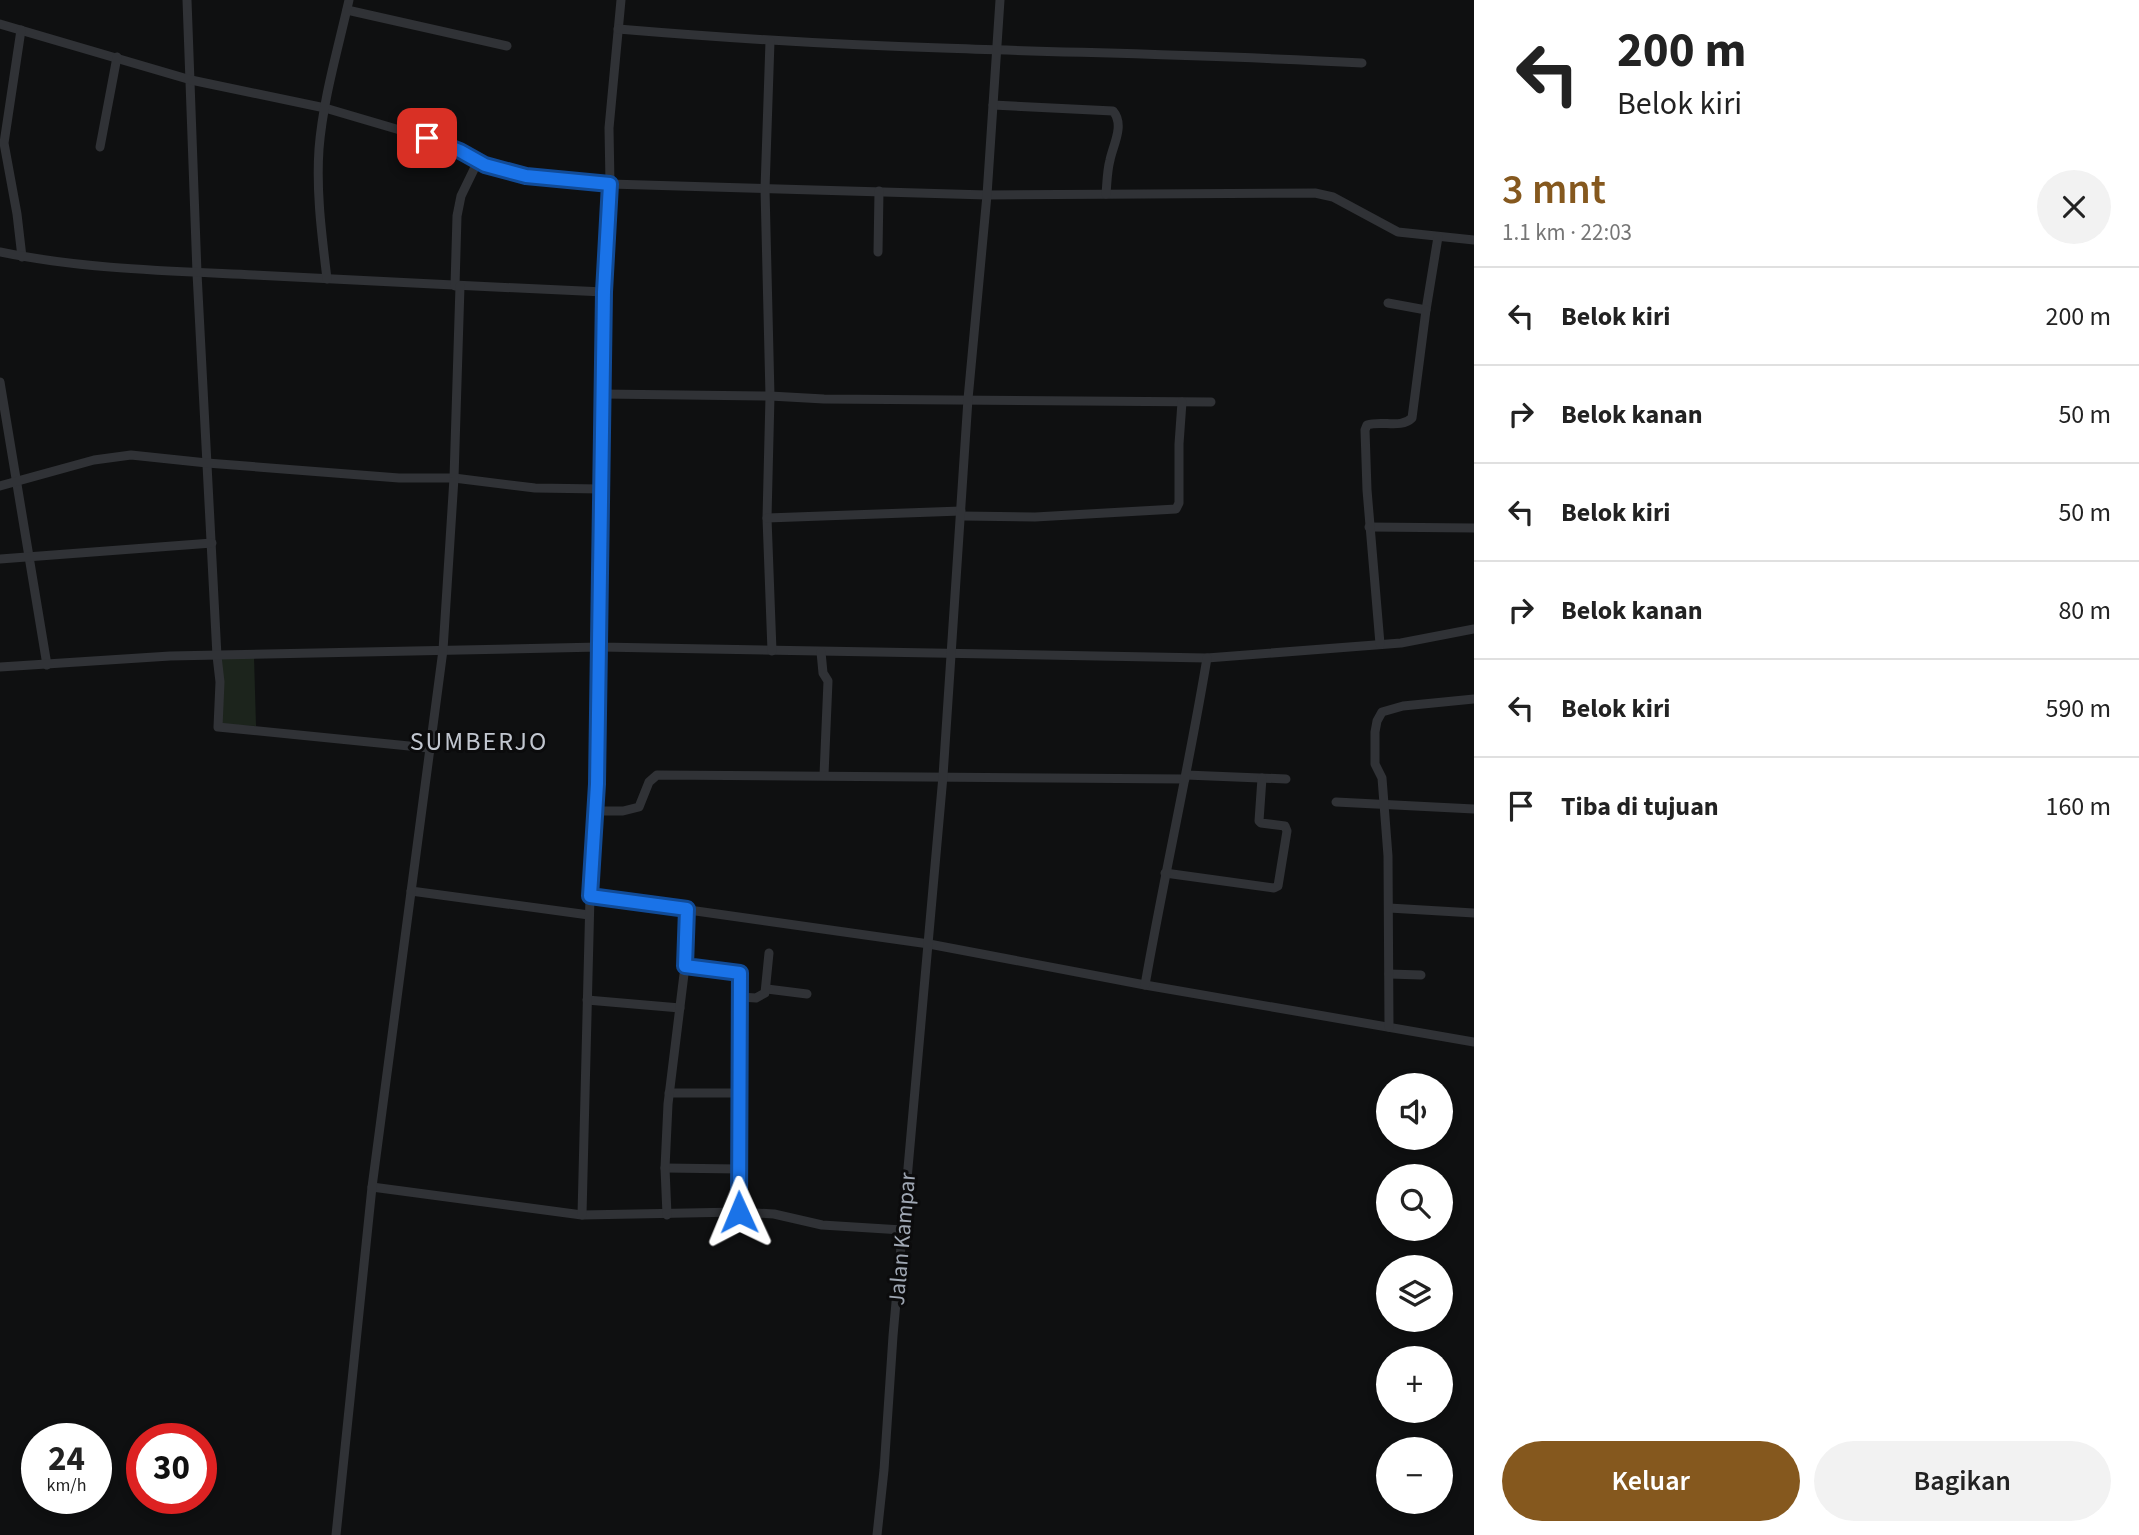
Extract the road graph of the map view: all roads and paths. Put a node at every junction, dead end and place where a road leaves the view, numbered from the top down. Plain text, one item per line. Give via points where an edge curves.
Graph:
1 (187, 0) edge
2 (621, 0) edge
3 (1000, 0) edge
4 (348, 5) edge
5 (0, 24) edge
6 (618, 29) junction
7 (21, 30) junction
8 (770, 41) junction
9 (507, 46) dead end
10 (996, 49) junction
11 (117, 57) junction
12 (1362, 63) dead end
13 (191, 80) junction
14 (993, 105) junction
15 (325, 108) junction
16 (100, 146) dead end
17 (482, 163) junction
18 (610, 184) junction
19 (765, 189) junction
20 (878, 191) junction
21 (1106, 194) junction
22 (987, 195) junction
23 (1438, 237) junction
24 (1474, 240) edge
25 (0, 252) edge
26 (878, 252) dead end
27 (22, 257) junction
28 (197, 273) junction
29 (327, 279) junction
30 (458, 286) junction
31 (604, 292) junction
32 (1388, 303) dead end
33 (1426, 310) junction
34 (0, 382) edge
35 (602, 394) junction
36 (770, 396) junction
37 (968, 399) junction
38 (1182, 401) junction
39 (1211, 402) dead end
40 (207, 463) junction
41 (454, 478) junction
42 (16, 481) junction
43 (0, 486) edge
44 (601, 489) junction
45 (961, 514) junction
46 (767, 518) junction
47 (1369, 527) junction
48 (1474, 528) edge
49 (212, 543) junction
50 (28, 557) junction
51 (0, 559) edge
52 (1474, 629) edge
53 (1380, 643) junction
54 (600, 647) junction
55 (443, 650) junction
56 (772, 651) junction
57 (821, 652) junction
58 (952, 654) junction
59 (217, 656) junction
60 (1207, 658) junction
61 (47, 665) junction
62 (0, 667) edge
63 (1474, 699) edge
64 (429, 748) junction
65 (824, 775) junction
66 (943, 776) junction
67 (1182, 778) junction
68 (1262, 778) junction
69 (1286, 779) dead end
70 (1336, 802) dead end
71 (1384, 805) junction
72 (1474, 809) edge
73 (596, 811) junction
74 (1165, 873) junction
75 (411, 891) junction
76 (590, 896) junction
77 (1389, 908) junction
78 (687, 909) junction
79 (1474, 913) edge
80 (589, 915) junction
81 (929, 944) junction
82 (769, 953) dead end
83 (685, 966) junction
84 (1389, 974) junction
85 (1421, 975) dead end
86 (1144, 985) junction
87 (767, 989) junction
88 (807, 994) dead end
89 (741, 997) junction
90 (587, 1000) junction
91 (680, 1008) junction
92 (1389, 1027) junction
93 (1474, 1042) edge
94 (669, 1093) junction
95 (740, 1093) junction
96 (665, 1168) junction
97 (739, 1169) junction
98 (372, 1187) junction
99 (739, 1212) junction
100 (667, 1214) junction
101 (582, 1215) junction
102 (902, 1230) junction
103 (336, 1535) edge
104 (877, 1535) edge

1 - 13 street
2 - 6 street
3 - 10 street, Jalan Kampar
4 - 9 street
4 - 15 street
5 - 7 street
6 - 8 street
6 - 18 street via 608,128
7 - 11 street
7 - 27 street via 4,143
8 - 10 street
8 - 19 street
10 - 12 street
10 - 14 street, Jalan Kampar
11 - 13 street
11 - 16 street
13 - 15 street
13 - 28 street
14 - 21 street via 1113,111 1119,126
14 - 22 street, Jalan Kampar
15 - 17 street via 427,138
15 - 29 street via 318,207
17 - 18 street via 526,176
17 - 30 street via 464,185 457,216
18 - 19 street
18 - 31 street
19 - 20 street
19 - 36 street
20 - 22 street
20 - 26 street
21 - 22 street
21 - 23 street via 1315,193 1333,197 1398,232
22 - 37 street, Jalan Kampar
23 - 24 street
23 - 33 street
25 - 27 street
27 - 28 street
28 - 29 street
28 - 40 street
29 - 30 street
30 - 31 street
30 - 41 street
31 - 35 street
32 - 33 street
33 - 47 street via 1412,418 1403,424 1366,426
34 - 42 street
35 - 36 street
35 - 44 street
36 - 37 street
36 - 46 street
37 - 38 street
37 - 45 street, Jalan Kampar
38 - 39 street
38 - 45 street via 1176,509 1035,517
40 - 41 street
40 - 42 street via 121,455
40 - 49 street
41 - 44 street via 535,488
41 - 55 street
42 - 43 street
42 - 50 street
44 - 54 street
45 - 46 street
45 - 58 street, Jalan Kampar
46 - 56 street
47 - 48 street
47 - 53 street
49 - 50 street
49 - 59 street
50 - 51 street
50 - 61 street
52 - 53 street
53 - 60 street
54 - 55 street
54 - 56 street
54 - 73 street
55 - 59 street
55 - 64 street
56 - 57 street
57 - 58 street
57 - 65 street via 828,681
58 - 60 street
58 - 66 street, Jalan Kampar
59 - 61 street
59 - 64 street via 218,727
60 - 67 street
61 - 62 street
63 - 71 street via 1403,706 1379,715 1375,764 1382,778
64 - 75 street
65 - 66 street
65 - 73 street via 657,775 649,782 639,807
66 - 67 street
66 - 81 street, Jalan Kampar
67 - 68 street
67 - 74 street
68 - 69 street
68 - 74 street via 1259,821 1285,826 1287,831 1278,886
70 - 71 street
71 - 72 street
71 - 77 street
73 - 76 street
74 - 86 street
75 - 80 street
75 - 98 street
76 - 78 street
76 - 80 street
77 - 79 street
77 - 84 street
78 - 81 street
78 - 83 street
80 - 90 street
81 - 86 street
81 - 102 street, Jalan Kampar
82 - 87 street
83 - 89 street via 737,972
83 - 91 street
84 - 85 street
84 - 92 street
86 - 92 street
87 - 88 street
87 - 89 street via 757,998
89 - 95 street
90 - 91 street
90 - 101 street
91 - 94 street
92 - 93 street
94 - 95 street
94 - 96 street
95 - 97 street
96 - 97 street
96 - 100 street
97 - 99 street
98 - 101 street
98 - 103 street
99 - 100 street
99 - 102 street
100 - 101 street
102 - 104 street, Jalan Kampar

